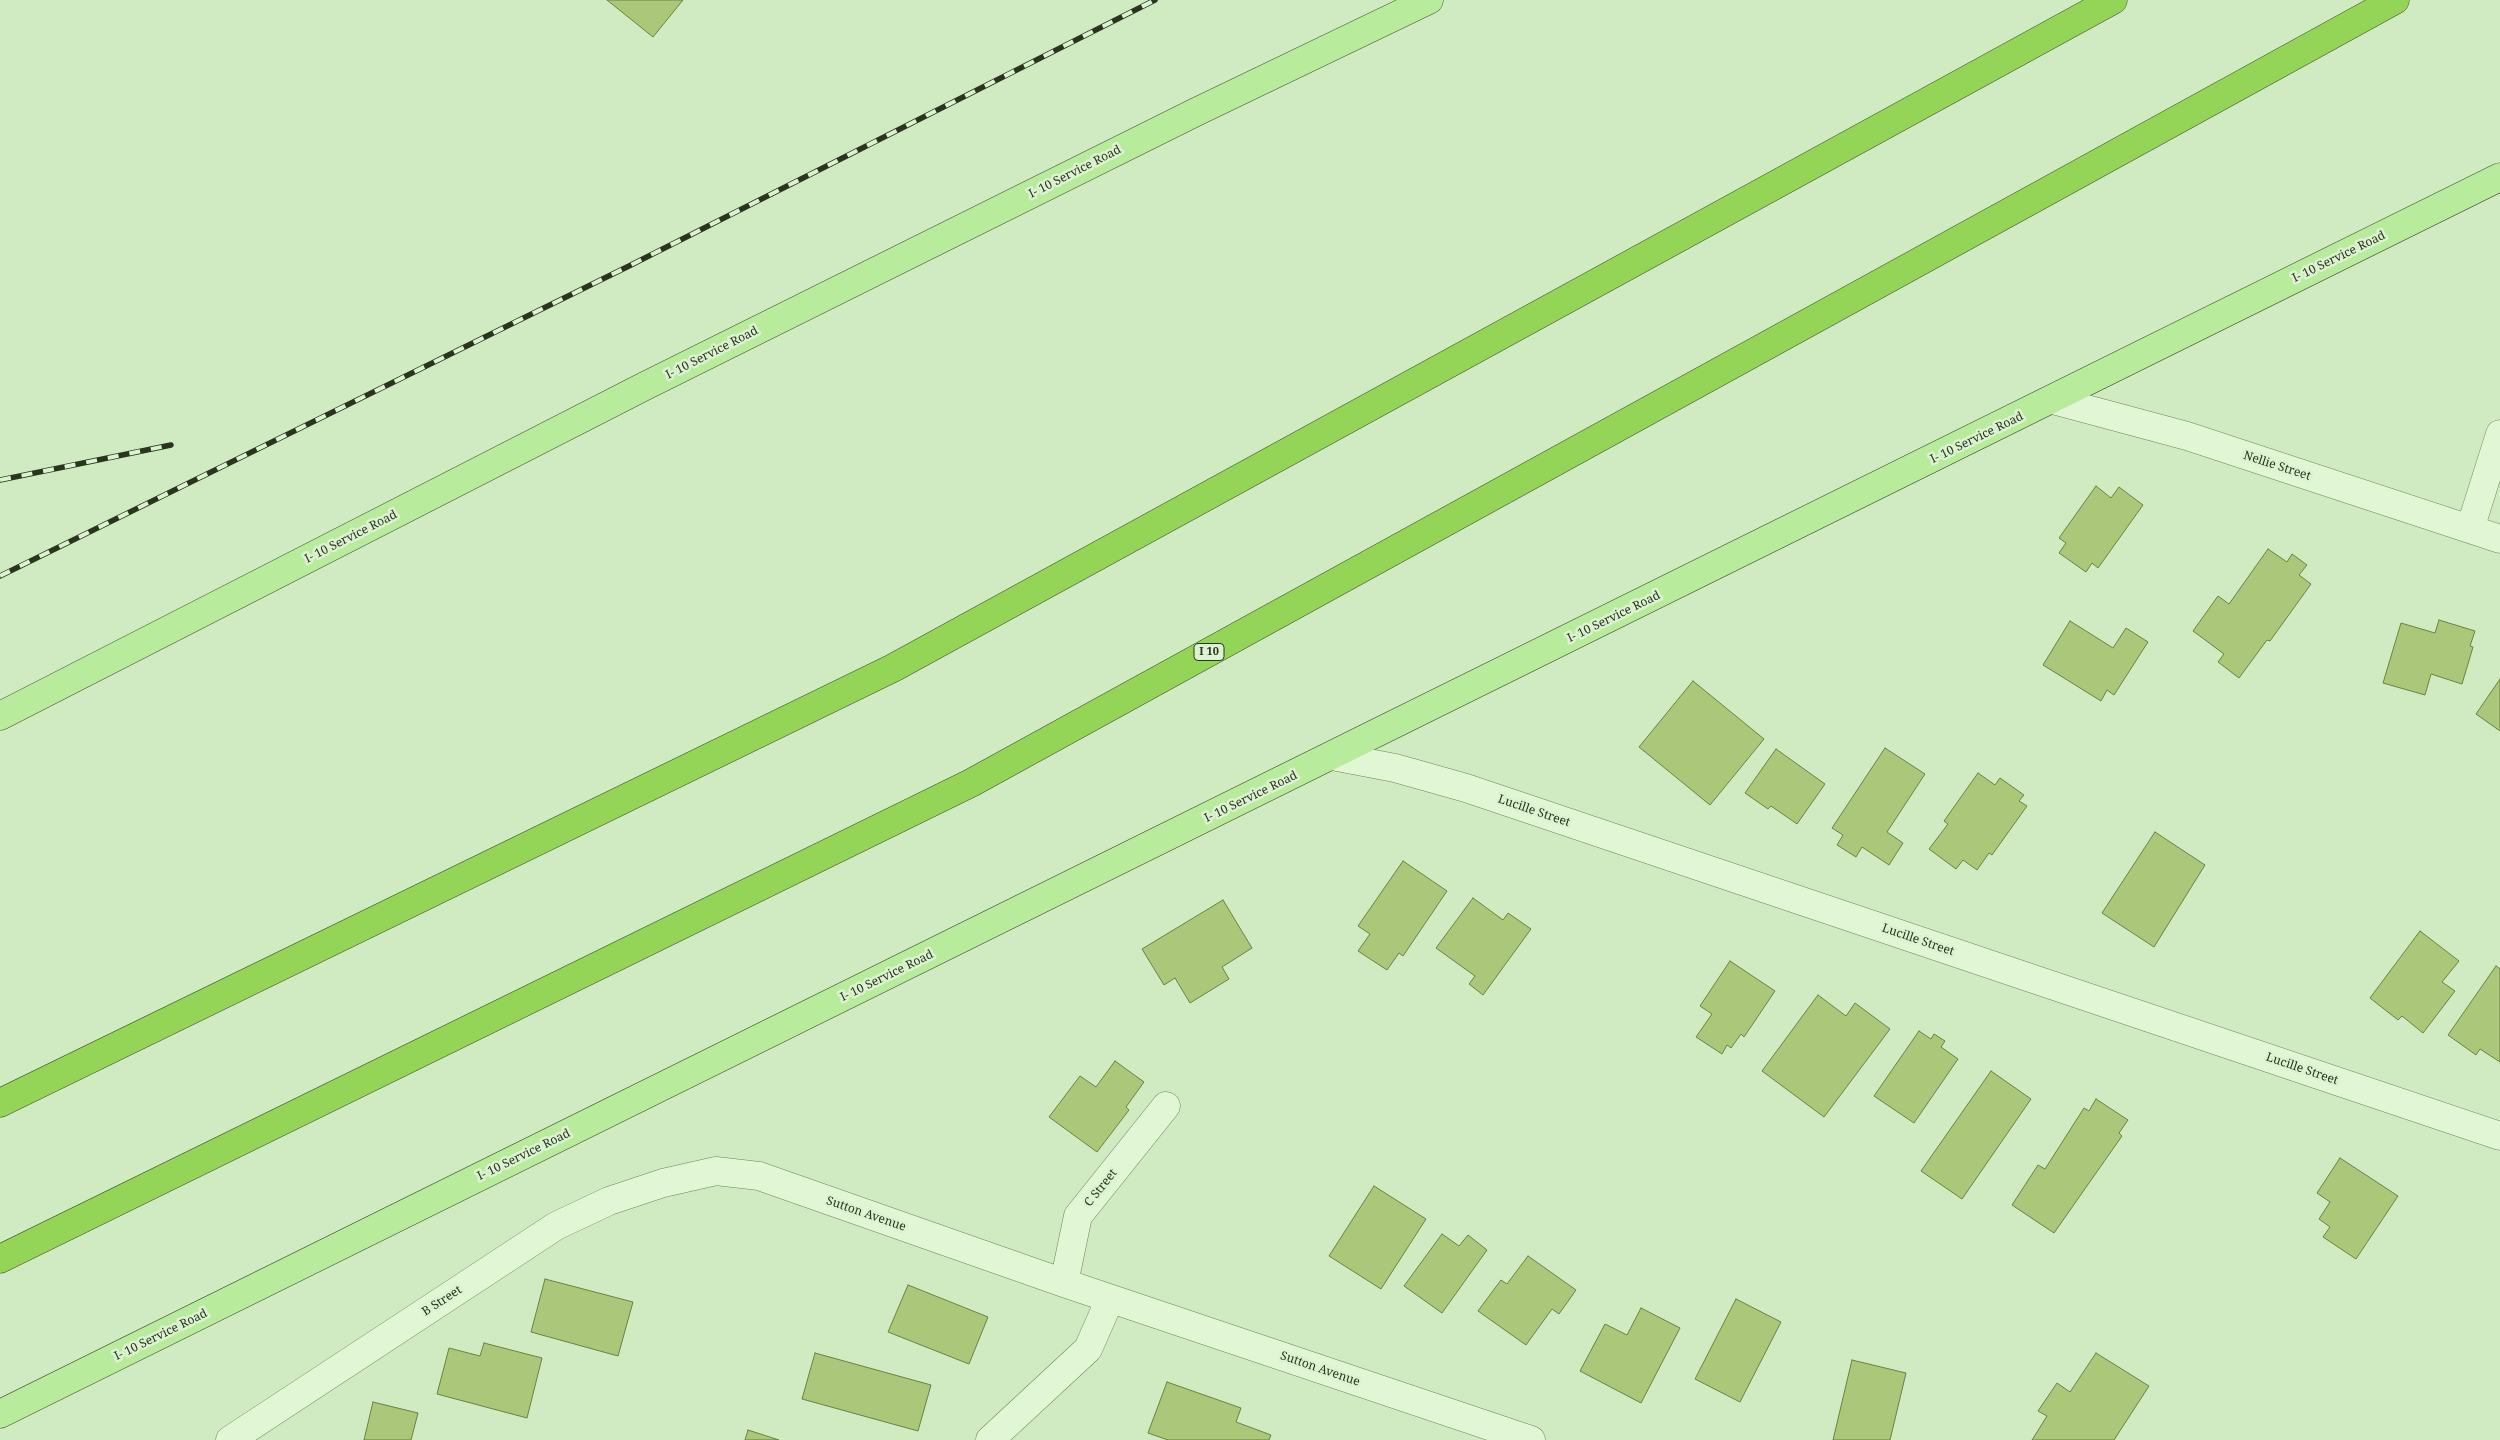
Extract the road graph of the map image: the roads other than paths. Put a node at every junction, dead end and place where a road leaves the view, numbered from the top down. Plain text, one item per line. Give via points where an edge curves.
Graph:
1 (1429, 0) edge
2 (2113, 0) edge
3 (2395, 0) edge
4 (2500, 177) edge
5 (2053, 400) junction
6 (2500, 434) edge
7 (2470, 529) junction
8 (2500, 539) edge
9 (0, 716) edge
10 (1332, 756) junction
11 (0, 1103) edge
12 (1166, 1106) dead end
13 (2500, 1136) edge
14 (664, 1182) joint
15 (0, 1259) edge
16 (1064, 1283) junction
17 (1110, 1298) junction
18 (0, 1414) edge
19 (230, 1440) edge
20 (990, 1440) edge
21 (1531, 1440) edge

1 - 9 main road, I- 10 Service Road via 1196,112 654,382
2 - 11 highway via 892,668
3 - 15 highway, I 10 via 972,783
4 - 5 main road, I- 10 Service Road
5 - 7 street, Nellie Street via 2187,436
5 - 10 main road, I- 10 Service Road
6 - 7 street
7 - 8 street, Nellie Street
10 - 13 street, Lucille Street via 1395,768 1466,788
10 - 18 main road, I- 10 Service Road
12 - 16 street, C Street via 1078,1216
14 - 16 street, Sutton Avenue via 716,1171 759,1176
14 - 19 street, B Street via 608,1201 556,1226
16 - 17 street, Sutton Avenue
17 - 20 street via 1088,1349
17 - 21 street, Sutton Avenue

